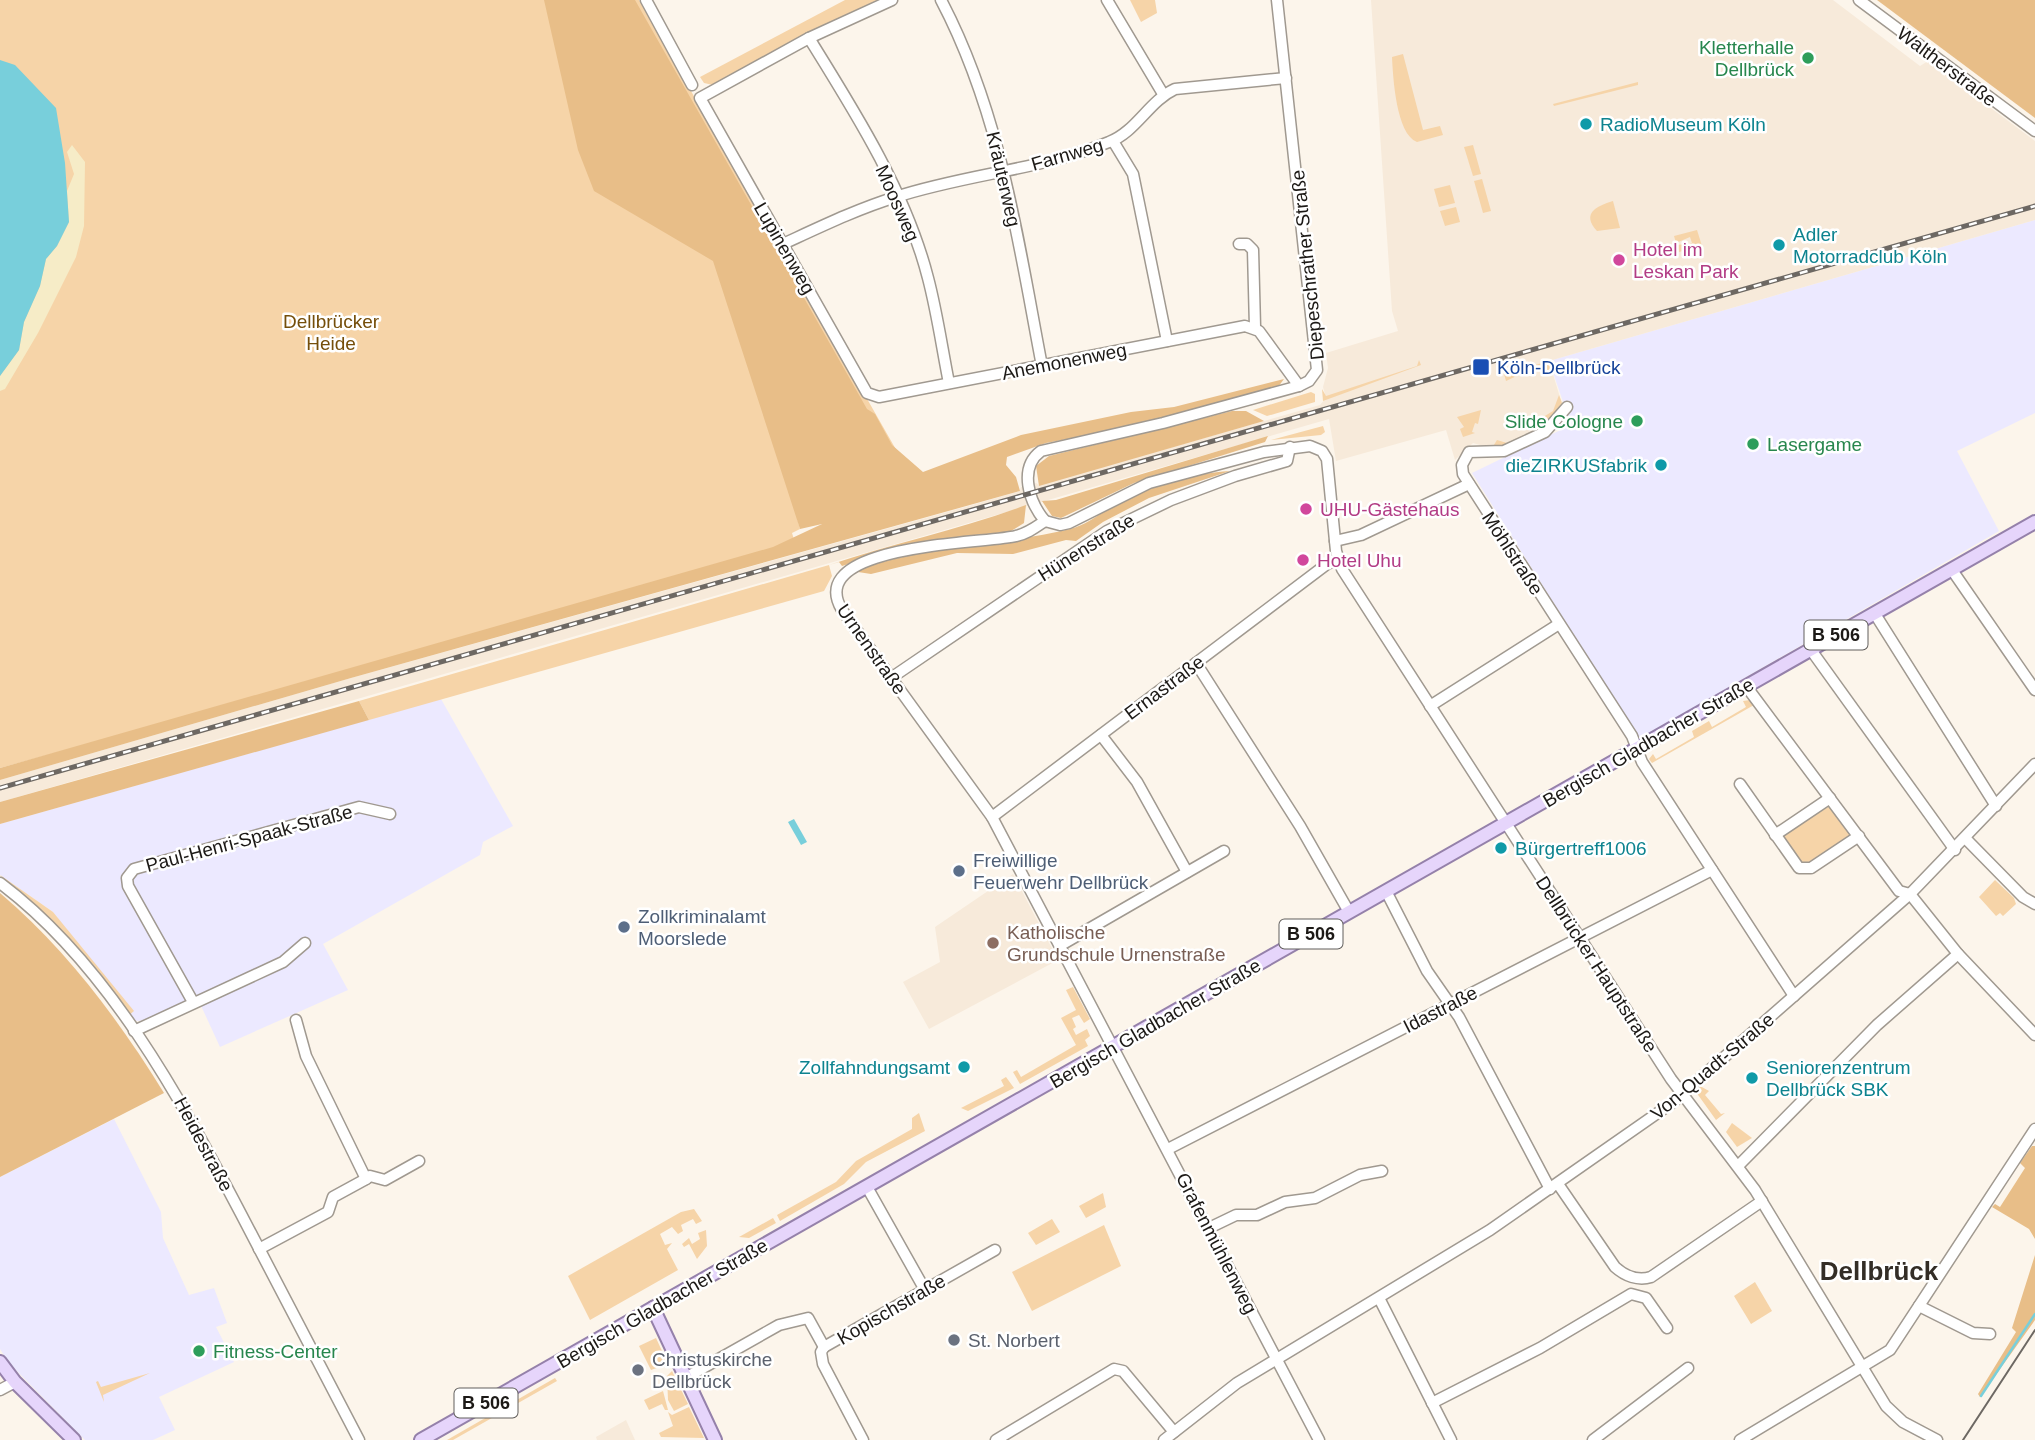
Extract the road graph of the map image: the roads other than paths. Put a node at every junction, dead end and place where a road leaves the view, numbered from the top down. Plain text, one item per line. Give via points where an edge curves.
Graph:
1 (646, 0) edge
2 (892, 0) edge
3 (941, 0) edge
4 (1107, 0) edge
5 (1277, 0) edge
6 (1859, 0) edge
7 (809, 38) junction
8 (1286, 78) junction
9 (692, 85) dead end
10 (1163, 94) junction
11 (2035, 131) edge
12 (1113, 141) junction
13 (1004, 170) junction
14 (897, 197) junction
15 (783, 244) junction
16 (1239, 244) dead end
17 (1255, 327) junction
18 (1167, 341) junction
19 (1042, 366) junction
20 (948, 383) junction
21 (1299, 386) junction
22 (873, 396) joint
23 (1567, 407) dead end
24 (1290, 447) junction
25 (1322, 451) joint
26 (1469, 484) junction
27 (1045, 521) junction
28 (2035, 522) edge
29 (1335, 541) junction
30 (1338, 560) junction
31 (1952, 570) junction
32 (1875, 614) junction
33 (1559, 624) junction
34 (1811, 650) junction
35 (1196, 663) junction
36 (891, 678) junction
37 (1746, 686) junction
38 (2035, 690) edge
39 (1430, 706) junction
40 (1101, 735) junction
41 (1637, 748) junction
42 (2035, 764) edge
43 (1740, 784) dead end
44 (1830, 798) junction
45 (1996, 806) junction
46 (390, 814) dead end
47 (992, 817) junction
48 (1507, 823) junction
49 (1775, 835) junction
50 (1859, 836) junction
51 (1966, 839) junction
52 (1955, 850) junction
53 (1224, 851) dead end
54 (1712, 870) junction
55 (1187, 872) junction
56 (0, 883) edge
57 (1386, 891) junction
58 (1910, 894) junction
59 (2035, 904) edge
60 (1349, 912) junction
61 (1581, 937) junction
62 (305, 943) dead end
63 (1061, 945) junction
64 (1958, 954) junction
65 (1794, 996) junction
66 (193, 1002) junction
67 (1450, 1004) junction
68 (296, 1020) dead end
69 (134, 1031) junction
70 (2035, 1035) edge
71 (1115, 1046) junction
72 (1682, 1094) junction
73 (2035, 1129) edge
74 (1168, 1149) junction
75 (419, 1161) dead end
76 (1739, 1165) junction
77 (1382, 1171) dead end
78 (366, 1178) junction
79 (867, 1187) junction
80 (1554, 1187) junction
81 (1762, 1201) junction
82 (1209, 1228) junction
83 (259, 1249) junction
84 (995, 1250) dead end
85 (925, 1290) junction
86 (1379, 1298) junction
87 (1919, 1306) junction
88 (653, 1308) junction
89 (1668, 1328) dead end
90 (1990, 1335) dead end
91 (824, 1347) junction
92 (1277, 1360) junction
93 (0, 1362) edge
94 (1688, 1368) dead end
95 (1861, 1368) junction
96 (687, 1377) junction
97 (15, 1382) junction
98 (0, 1390) edge
99 (1432, 1403) junction
100 (1174, 1432) junction
101 (74, 1440) edge
102 (359, 1440) edge
103 (421, 1440) edge
104 (715, 1440) edge
105 (863, 1440) edge
106 (996, 1440) edge
107 (1164, 1440) edge
108 (1319, 1440) edge
109 (1451, 1440) edge
110 (1593, 1440) edge
111 (1740, 1440) edge
112 (1937, 1440) edge

1 - 9 street
2 - 7 street
3 - 13 street, Kräuterweg via 971,65
4 - 10 street
5 - 8 street, Diepeschrather Straße
6 - 11 street, Waltherstraße
7 - 14 street, Moosweg via 854,111
7 - 15 street, Lupinenweg via 699,98
8 - 10 street via 1197,85
8 - 21 street, Diepeschrather Straße via 1318,364 1314,376
10 - 12 street, Farnweg via 1143,118
12 - 13 street, Farnweg
12 - 18 street via 1133,174
13 - 14 street, Farnweg
13 - 19 street, Kräuterweg
14 - 15 street, Farnweg
14 - 20 street, Moosweg via 928,277
15 - 22 street, Lupinenweg via 867,393
16 - 17 street via 1253,250
17 - 18 street, Anemonenweg
17 - 21 street
18 - 19 street, Anemonenweg
19 - 20 street, Anemonenweg
20 - 22 street, Anemonenweg
21 - 27 street, Diepeschrather Straße via 1041,451 1028,466 1027,477
23 - 26 street via 1545,432 1504,451 1469,452 1462,465
24 - 25 street, Urnenstraße
24 - 27 street, Urnenstraße via 1149,484 1069,523
24 - 36 street, Hünenstraße via 1287,461 1171,500 1107,531
25 - 29 street, Dellbrücker Hauptstraße via 1327,459
26 - 29 street via 1361,536
26 - 33 street, Möhlstraße
27 - 36 street, Urnenstraße via 1017,536 913,548 872,559 846,573 837,591 838,604
28 - 31 main road, Bergisch Gladbacher Straße / B 506
29 - 30 street, Dellbrücker Hauptstraße
30 - 35 street, Ernastraße
30 - 39 street, Dellbrücker Hauptstraße
31 - 32 main road, Bergisch Gladbacher Straße / B 506
31 - 38 street
32 - 34 main road, Bergisch Gladbacher Straße / B 506
32 - 45 street
33 - 39 street
33 - 41 street, Möhlstraße
34 - 37 main road, Bergisch Gladbacher Straße / B 506
34 - 52 street
35 - 40 street, Ernastraße
35 - 60 street
36 - 47 street, Urnenstraße
37 - 41 main road, Bergisch Gladbacher Straße / B 506
37 - 44 street
39 - 48 street, Dellbrücker Hauptstraße
40 - 47 street, Ernastraße
40 - 55 street via 1137,782
41 - 48 main road, Bergisch Gladbacher Straße / B 506
41 - 54 street, Möhlstraße
42 - 45 street, Von-Quadt-Straße
43 - 49 street
44 - 49 street
44 - 50 street
45 - 51 street, Von-Quadt-Straße
46 - 66 street, Paul-Henri-Spaak-Straße via 359,807 134,869 127,878 128,886
47 - 63 street, Urnenstraße
48 - 57 main road, Bergisch Gladbacher Straße / B 506
48 - 61 street, Dellbrücker Hauptstraße
49 - 50 street via 1793,862 1805,869
50 - 58 street via 1899,891
51 - 52 street, Von-Quadt-Straße
51 - 59 street
52 - 58 street, Von-Quadt-Straße
53 - 55 street
54 - 61 street, Idastraße
54 - 65 street, Möhlstraße
55 - 63 street
56 - 69 street, Heidestraße via 57,936
57 - 60 main road, Bergisch Gladbacher Straße / B 506
57 - 67 street via 1427,971
58 - 64 street
58 - 65 street, Von-Quadt-Straße
60 - 71 main road, Bergisch Gladbacher Straße / B 506
61 - 67 street, Idastraße
61 - 72 street, Dellbrücker Hauptstraße
62 - 66 street via 283,962
63 - 71 street, Urnenstraße
64 - 70 street
64 - 76 street via 1877,1025
65 - 72 street, Von-Quadt-Straße
66 - 69 street
67 - 74 street, Idastraße
67 - 80 street
68 - 78 street via 306,1056
69 - 83 street, Heidestraße via 191,1119
71 - 74 street, Grafenmühlenweg
71 - 79 main road, Bergisch Gladbacher Straße / B 506
72 - 76 street, Dellbrücker Hauptstraße
72 - 80 street, Von-Quadt-Straße
73 - 87 street
74 - 82 street, Grafenmühlenweg
75 - 78 street via 385,1180
76 - 81 street, Dellbrücker Hauptstraße
77 - 82 street via 1360,1175 1315,1198 1285,1202 1257,1215 1236,1214
78 - 83 street via 333,1197 328,1212
79 - 85 street
79 - 88 main road, Bergisch Gladbacher Straße / B 506
80 - 81 street via 1615,1267 1647,1279
80 - 86 street, Von-Quadt-Straße
81 - 95 street, Dellbrücker Hauptstraße
82 - 92 street, Grafenmühlenweg
83 - 102 street, Heidestraße
84 - 85 street, Kopischstraße
85 - 91 street, Kopischstraße
86 - 92 street, Von-Quadt-Straße
86 - 99 street
87 - 90 street via 1973,1333
87 - 95 street via 1890,1350
88 - 96 main road
88 - 103 main road, Bergisch Gladbacher Straße / B 506
89 - 99 street via 1642,1294 1631,1294 1540,1348
91 - 96 street, Kopischstraße via 808,1318 797,1320 779,1325
91 - 105 street via 823,1364
92 - 100 street, Von-Quadt-Straße via 1230,1388
92 - 108 street, Grafenmühlenweg
93 - 97 main road
94 - 110 street
95 - 111 street
95 - 112 street, Dellbrücker Hauptstraße via 1894,1415
96 - 104 main road
97 - 98 street
97 - 101 main road
99 - 109 street
100 - 106 street via 1123,1371 1114,1369
100 - 107 street, Von-Quadt-Straße

